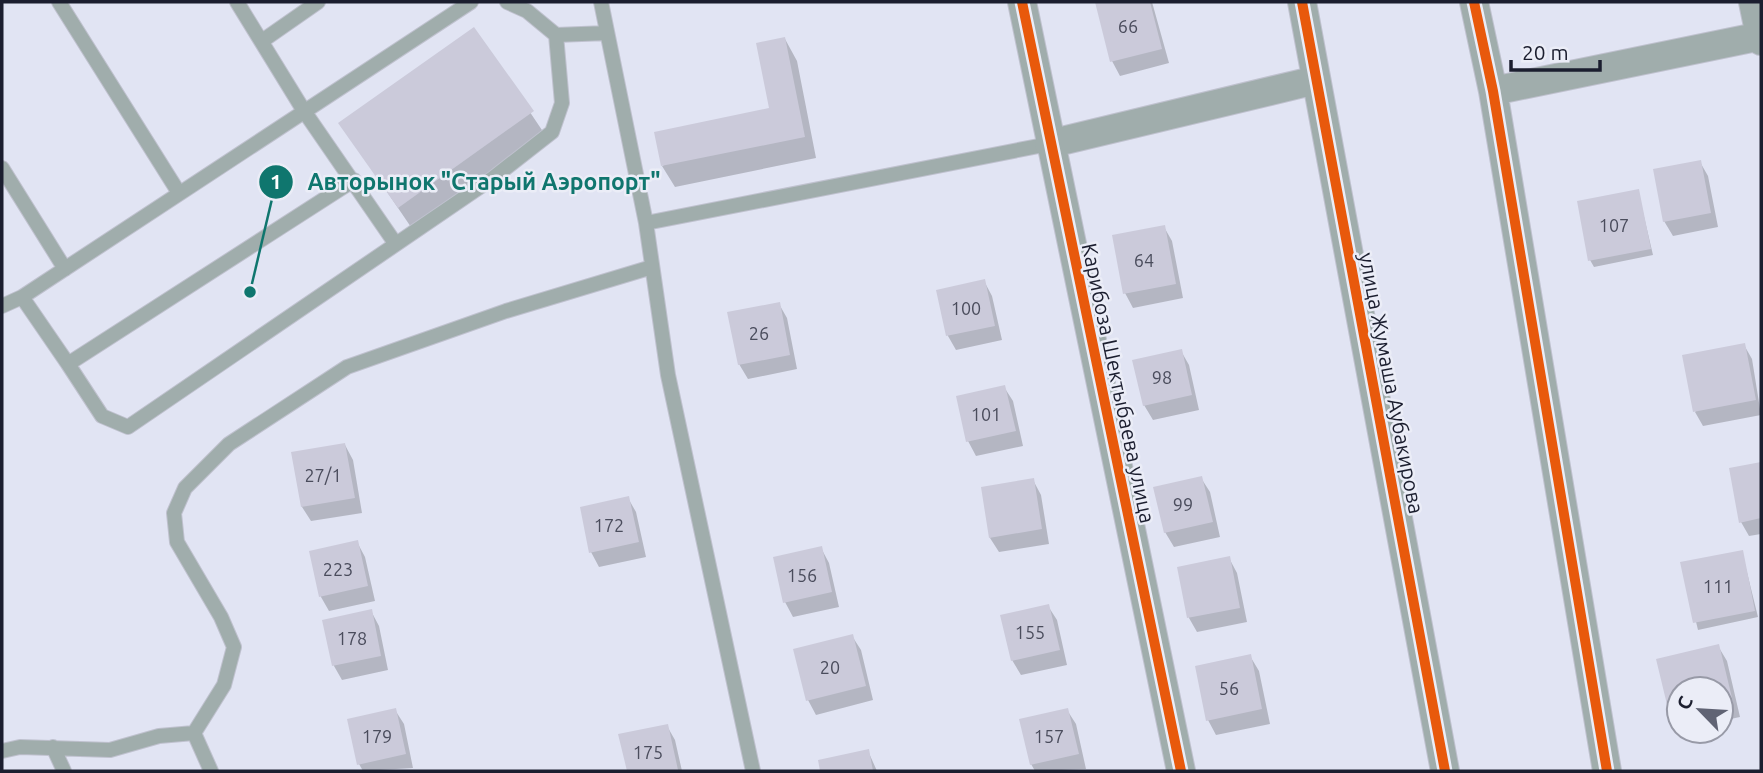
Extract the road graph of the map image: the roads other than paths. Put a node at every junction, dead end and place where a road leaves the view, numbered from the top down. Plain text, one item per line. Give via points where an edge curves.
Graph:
1 (59, 2) edge
2 (237, 2) edge
3 (318, 2) edge
4 (471, 2) edge
5 (507, 2) edge
6 (601, 2) edge
7 (1022, 2) edge
8 (1302, 2) edge
9 (1474, 2) edge
10 (1753, 2) edge
11 (607, 33) junction
12 (556, 35) junction
13 (1761, 37) edge
14 (262, 41) junction
15 (1316, 80) junction
16 (1493, 91) junction
17 (304, 111) junction
18 (1049, 144) junction
19 (2, 168) edge
20 (354, 180) junction
21 (179, 193) junction
22 (646, 223) junction
23 (395, 243) junction
24 (652, 267) junction
25 (65, 269) junction
26 (22, 297) junction
27 (2, 306) edge
28 (68, 364) junction
29 (194, 733) junction
30 (53, 747) junction
31 (2, 751) edge
32 (64, 771) edge
33 (211, 771) edge
34 (753, 771) edge
35 (1181, 771) edge
36 (1445, 771) edge
37 (1607, 771) edge

1 - 21 lane
2 - 14 lane
3 - 14 lane
4 - 17 lane
5 - 12 lane via 527,11
6 - 11 lane
7 - 18 street, Карибоза Шектыбаева улица
8 - 15 street, улица Жумаша Аубакирова
9 - 16 street
10 - 13 street
11 - 12 lane
11 - 22 lane
12 - 23 lane via 562,103 552,132 493,178
13 - 16 street
14 - 17 lane
15 - 18 street
15 - 36 street, улица Жумаша Аубакирова
16 - 37 street
17 - 20 lane
17 - 21 lane
18 - 22 lane
18 - 35 street, Карибоза Шектыбаева улица
19 - 25 lane
20 - 23 lane
20 - 28 lane
21 - 25 lane
22 - 24 lane
23 - 28 lane via 128,427 102,416
24 - 29 lane via 506,311 347,367 229,444 185,488 174,513 177,541 234,647 224,685
24 - 34 lane via 668,374
25 - 26 lane
26 - 27 lane
26 - 28 lane
29 - 30 lane via 159,736 110,750
29 - 33 lane
30 - 31 lane
30 - 32 lane

